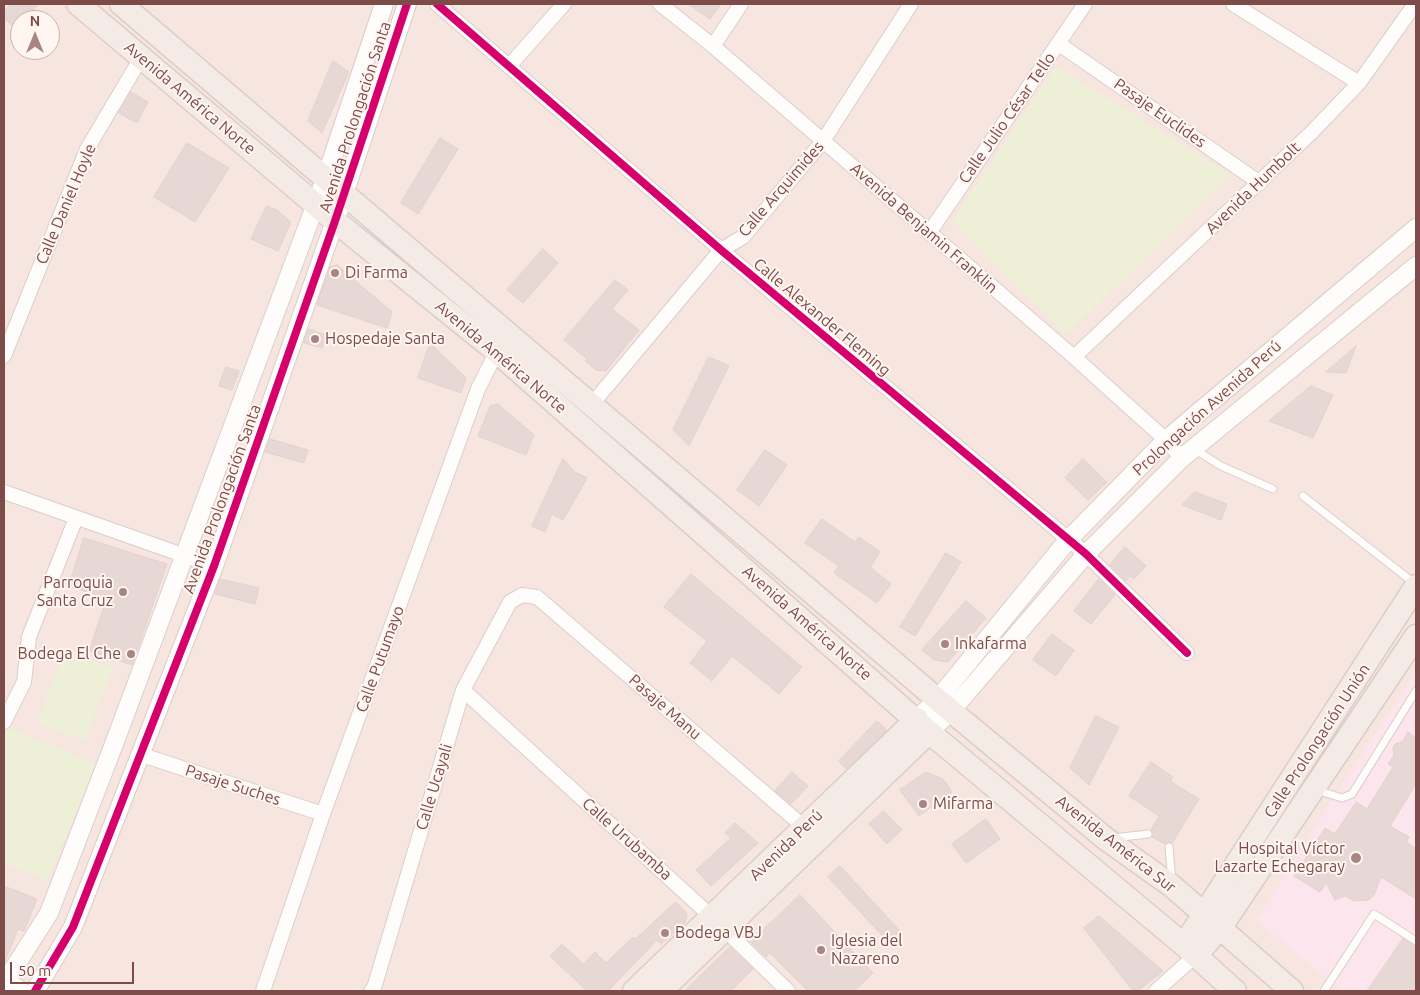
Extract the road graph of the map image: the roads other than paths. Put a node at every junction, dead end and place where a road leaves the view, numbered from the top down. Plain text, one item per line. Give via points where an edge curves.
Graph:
1 (121, 4) edge
2 (384, 4) edge
3 (407, 4) edge
4 (437, 4) edge
5 (564, 4) edge
6 (660, 4) edge
7 (741, 4) edge
8 (911, 4) edge
9 (1085, 4) edge
10 (1233, 4) edge
11 (1415, 4) edge
12 (88, 7) edge
13 (1059, 44) junction
14 (713, 46) junction
15 (141, 58) junction
16 (510, 65) junction
17 (1359, 83) junction
18 (823, 141) junction
19 (326, 177) junction
20 (1260, 183) junction
21 (344, 192) junction
22 (316, 204) junction
23 (335, 221) junction
24 (1416, 228) edge
25 (929, 232) junction
26 (721, 250) junction
27 (1416, 266) edge
28 (508, 332) junction
29 (496, 351) junction
30 (4, 356) edge
31 (1074, 357) junction
32 (592, 404) junction
33 (1166, 440) junction
34 (1188, 453) junction
35 (1273, 489) dead end
36 (4, 492) edge
37 (1303, 496) dead end
38 (76, 518) junction
39 (1068, 540) junction
40 (1086, 554) junction
41 (184, 556) junction
42 (214, 566) junction
43 (1416, 586) edge
44 (522, 595) joint
45 (1416, 636) edge
46 (1187, 653) dead end
47 (463, 690) junction
48 (1416, 691) edge
49 (945, 705) junction
50 (4, 722) edge
51 (923, 725) junction
52 (142, 755) junction
53 (1315, 789) junction
54 (323, 814) junction
55 (804, 827) junction
56 (1148, 834) dead end
57 (1106, 839) junction
58 (1169, 847) dead end
59 (1172, 886) junction
60 (1204, 913) junction
61 (719, 923) junction
62 (1221, 927) junction
63 (1416, 941) edge
64 (1190, 950) junction
65 (5, 983) edge
66 (374, 990) edge
67 (21, 991) edge
68 (35, 991) edge
69 (263, 991) edge
70 (634, 991) edge
71 (661, 991) edge
72 (788, 991) edge
73 (1156, 991) edge
74 (1235, 991) edge
75 (1292, 991) edge
76 (1324, 991) edge

1 - 19 main road, Avenida América Norte
2 - 19 street, Avenida Prolongación Santa
3 - 21 street, Avenida Prolongación Santa
4 - 16 street, Calle Alexander Fleming
5 - 16 street
6 - 14 street, Avenida Benjamin Franklin
7 - 14 street
8 - 18 street, Calle Arquimides
9 - 13 street, Calle Julio César Tello
10 - 17 street
11 - 17 street, Avenida Humbolt
12 - 15 main road, Avenida América Norte
13 - 20 street, Pasaje Euclides
13 - 25 street, Calle Julio César Tello
14 - 18 street, Avenida Benjamin Franklin
15 - 22 main road, Avenida América Norte
15 - 30 street, Calle Daniel Hoyle via 87,149
16 - 26 street, Calle Alexander Fleming
17 - 20 street, Avenida Humbolt
18 - 25 street, Avenida Benjamin Franklin
18 - 26 street, Calle Arquimides via 743,237
19 - 21 main road, Avenida América Norte
19 - 22 street, Avenida Prolongación Santa
20 - 31 street, Avenida Humbolt
21 - 23 street, Avenida Prolongación Santa
21 - 28 main road, Avenida América Norte
22 - 23 main road, Avenida América Norte
22 - 41 street, Avenida Prolongación Santa
23 - 29 main road, Avenida América Norte
23 - 42 street, Avenida Prolongación Santa
24 - 33 street, Prolongación Avenida Perú
25 - 31 street, Avenida Benjamin Franklin
26 - 32 street, Calle Arquimides
26 - 39 street, Calle Alexander Fleming
27 - 34 street, Prolongación Avenida Perú
28 - 29 street, Calle Putumayo
28 - 32 main road, Avenida América Norte
29 - 51 main road, Avenida América Norte
29 - 54 street, Calle Putumayo via 478,389
31 - 33 street, Avenida Benjamin Franklin
32 - 49 main road, Avenida América Norte
33 - 34 street, Avenida Benjamin Franklin
33 - 39 street, Prolongación Avenida Perú
34 - 35 lane
34 - 40 street, Prolongación Avenida Perú
36 - 38 street
37 - 43 lane
38 - 41 street
38 - 50 street via 29,637 24,682
39 - 40 street, Calle Alexander Fleming
39 - 49 street, Prolongación Avenida Perú
40 - 46 street, Calle Alexander Fleming
40 - 49 street, Prolongación Avenida Perú
41 - 42 street
41 - 65 street, Avenida Prolongación Santa via 49,913
42 - 52 street, Avenida Prolongación Santa
43 - 60 main road, Calle Prolongación Unión via 1248,850
44 - 47 street, Calle Ucayali via 510,602
44 - 55 street, Pasaje Manu via 537,597
45 - 53 main road, Calle Prolongación Unión
47 - 61 street, Calle Urubamba
47 - 66 street, Calle Ucayali
48 - 53 lane via 1352,794 1342,798
49 - 51 street, Avenida Perú
49 - 57 main road, Avenida América Sur
51 - 55 main road, Avenida Perú
51 - 61 main road, Avenida Perú
51 - 64 main road, Avenida América Sur
52 - 54 street, Pasaje Suches
52 - 68 street, Avenida Prolongación Santa via 73,927
53 - 62 main road, Calle Prolongación Unión
54 - 69 street, Calle Putumayo
55 - 61 main road, Avenida Perú
56 - 57 lane
57 - 59 main road, Avenida América Sur
58 - 59 lane
59 - 60 main road, Avenida América Sur
60 - 62 main road, Avenida América Sur
60 - 64 main road, Calle Prolongación Unión
61 - 70 main road, Avenida Perú
61 - 71 main road, Avenida Perú
61 - 72 street, Calle Urubamba
62 - 64 main road, Calle Prolongación Unión
62 - 75 main road, Avenida América Sur
63 - 76 lane via 1374,914
64 - 73 street
64 - 74 main road, Avenida América Sur
65 - 67 street

